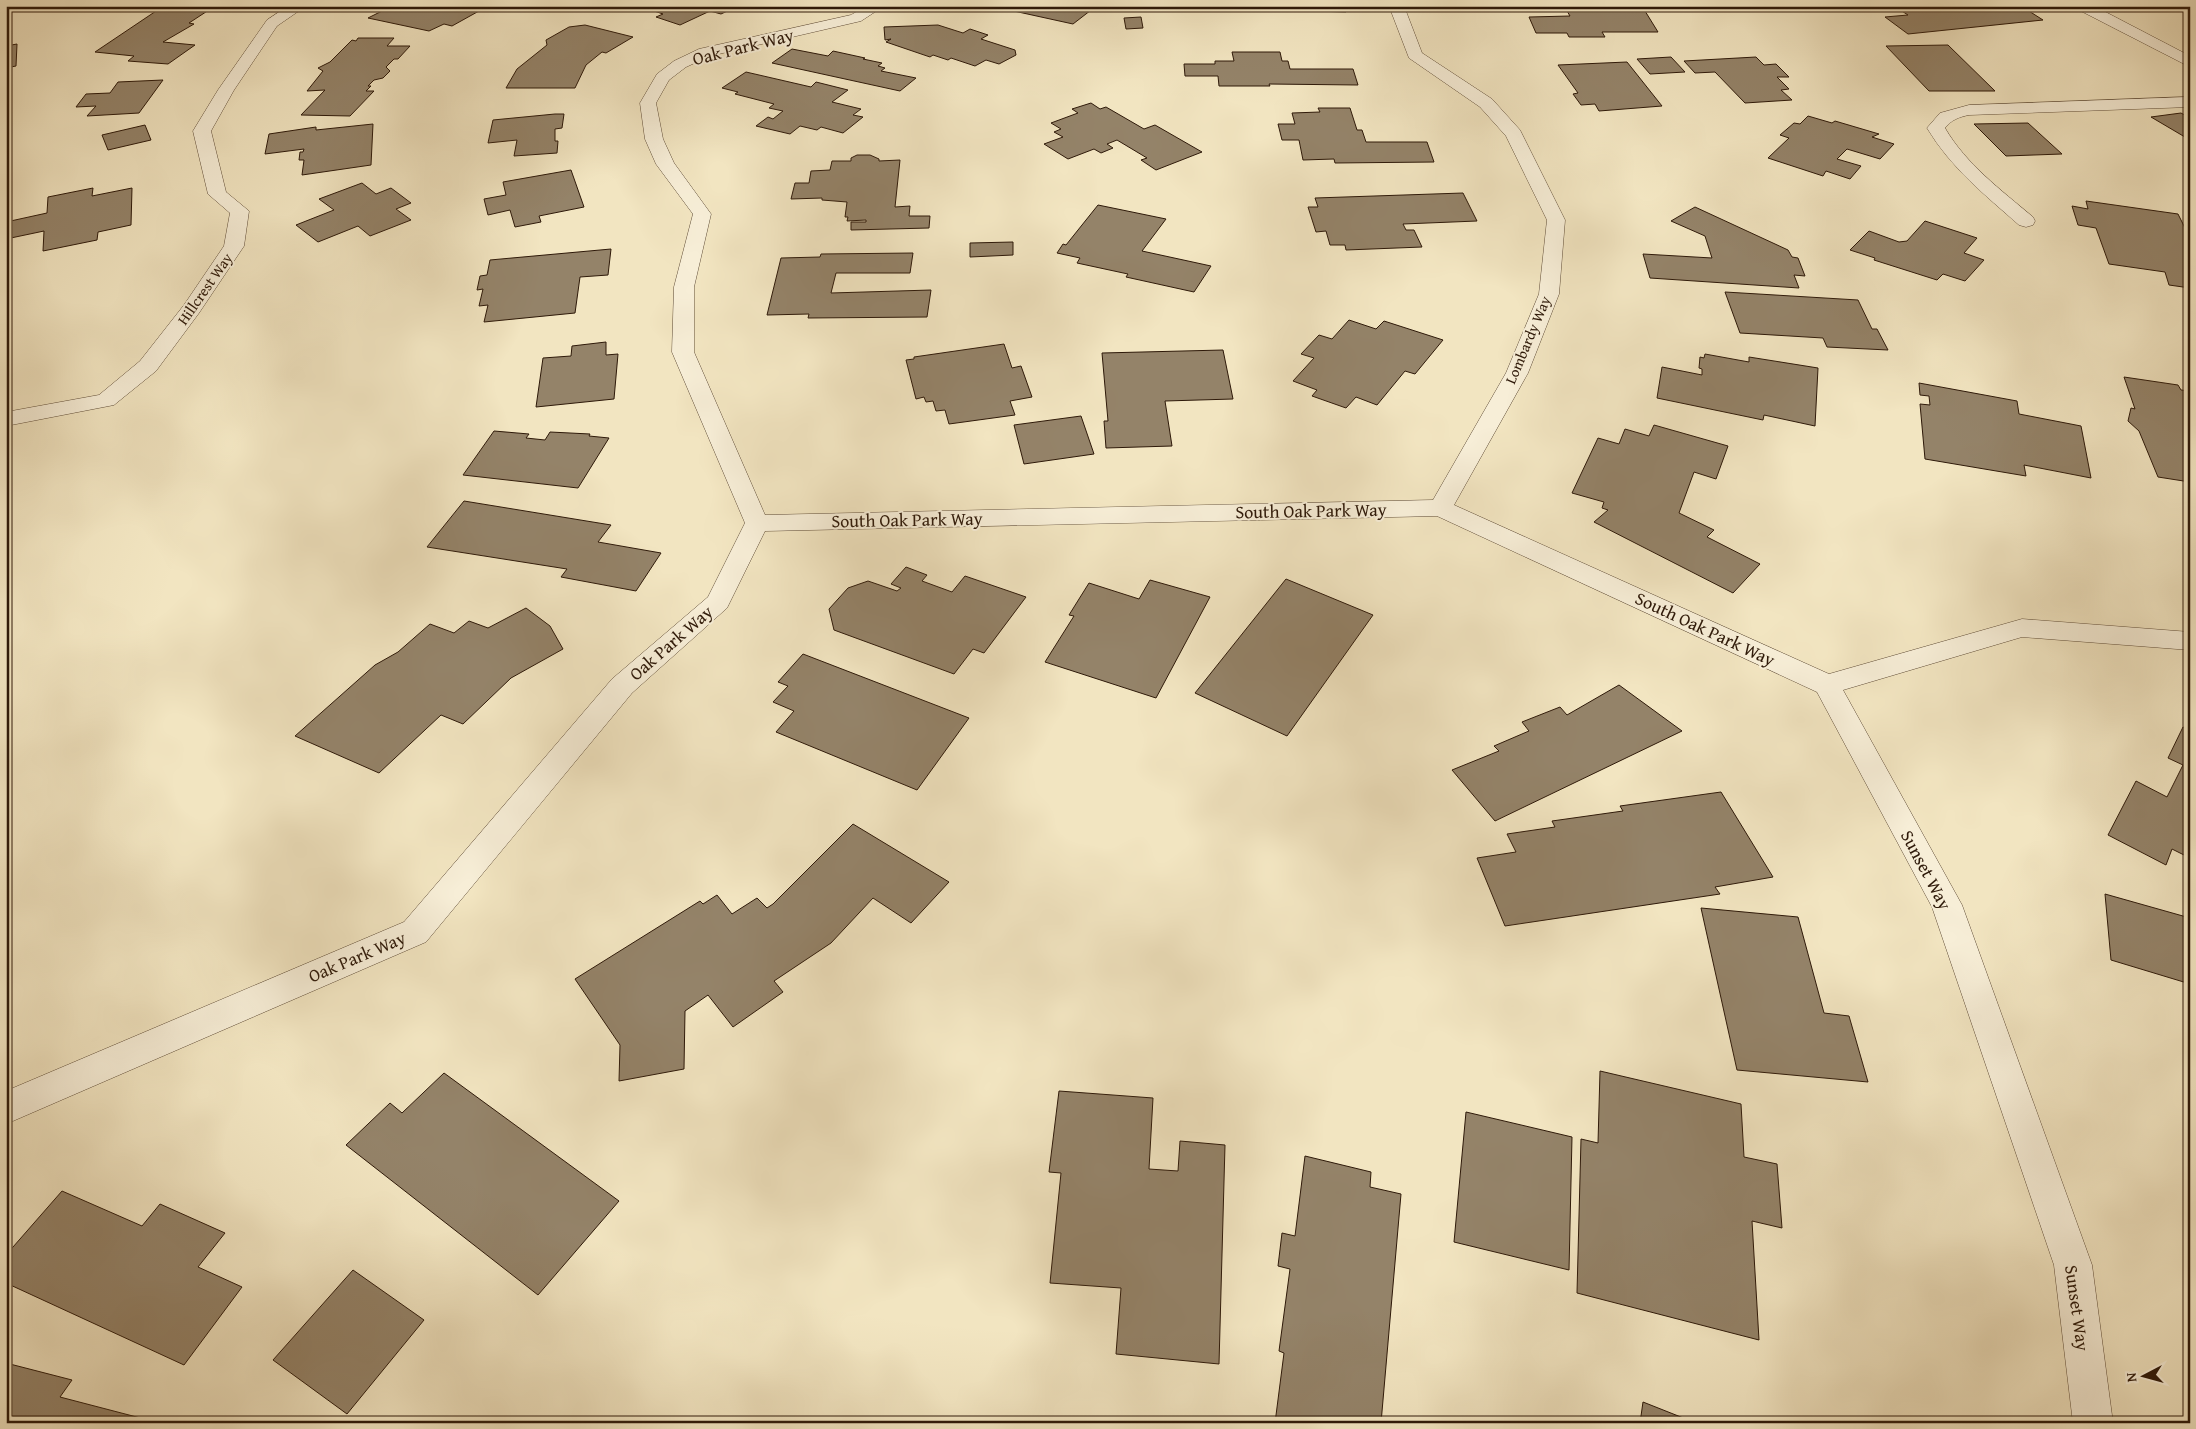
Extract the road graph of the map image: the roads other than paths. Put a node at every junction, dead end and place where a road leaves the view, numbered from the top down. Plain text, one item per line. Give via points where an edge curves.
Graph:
1 (298, 6) edge
2 (877, 6) edge
3 (1396, 6) edge
4 (2082, 6) edge
5 (2190, 62) edge
6 (2190, 102) edge
7 (2026, 221) dead end
8 (6, 419) edge
9 (1440, 508) junction
10 (757, 523) junction
11 (2190, 641) edge
12 (1827, 685) junction
13 (6, 1108) edge
14 (2093, 1423) edge

1 - 8 street, Hillcrest Way via 272,23 202,131 216,194 240,212 234,246 192,309 148,366 106,400
2 - 10 street, Oak Park Way via 856,18 705,52 663,77 648,103 654,139 665,164 702,214 684,287 683,352
3 - 9 street, Lombardy Way via 1415,55 1486,104 1514,134 1556,220 1549,294 1517,373
4 - 5 street
6 - 7 street via 1969,110 1942,118 1936,128 1947,146
9 - 10 street, South Oak Park Way
9 - 12 street, South Oak Park Way
10 - 13 street, Oak Park Way via 718,602 622,686 415,932
11 - 12 street via 2022,628
12 - 14 street, Sunset Way via 1947,905 2073,1265

